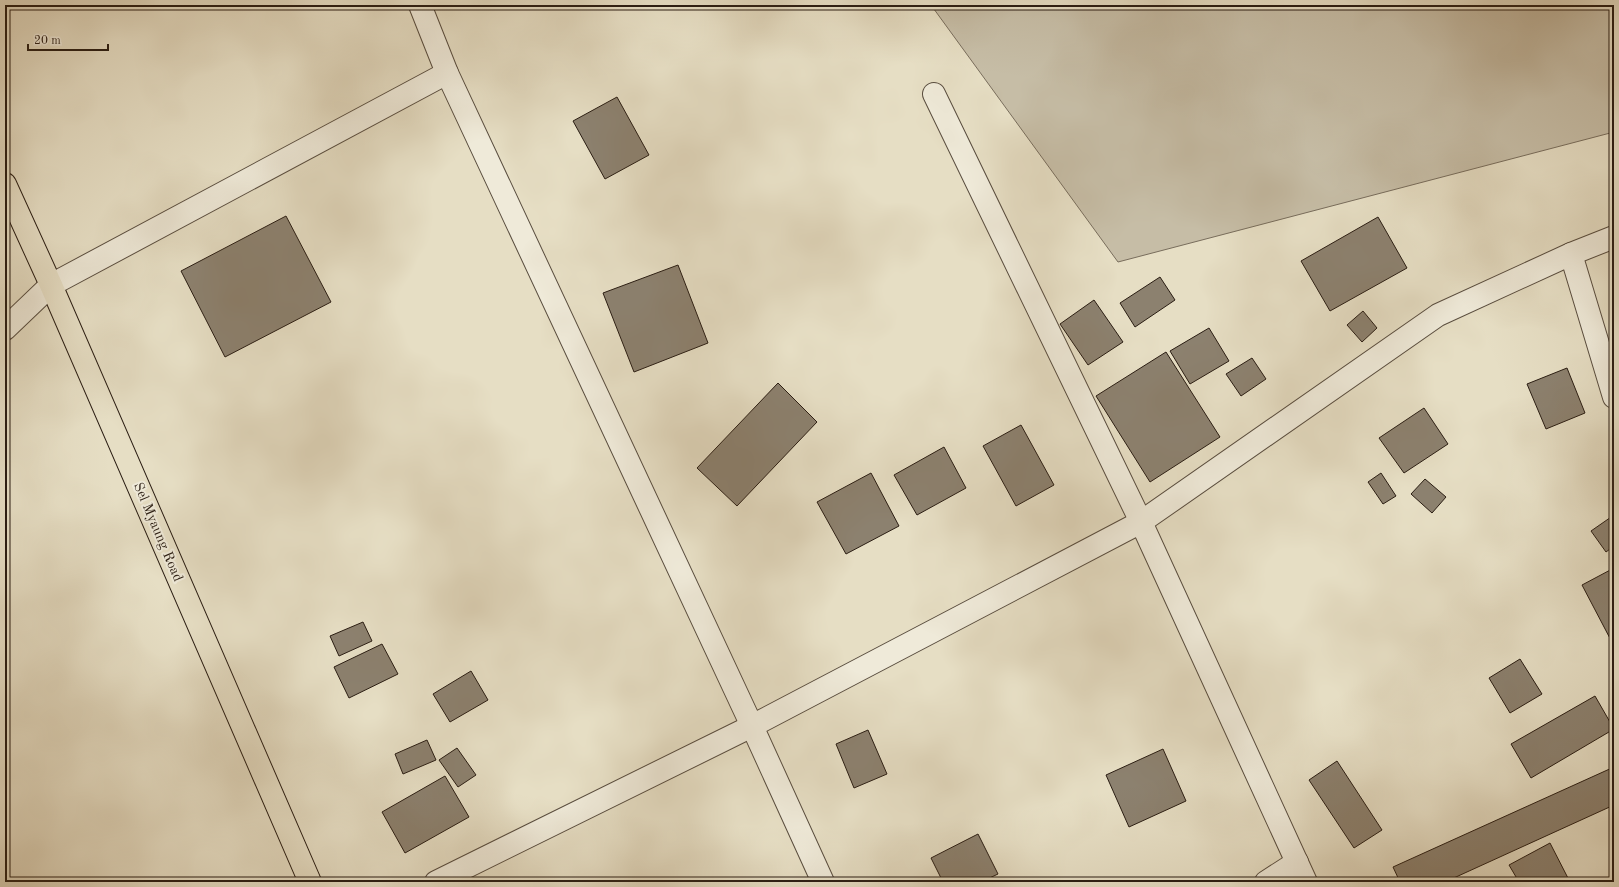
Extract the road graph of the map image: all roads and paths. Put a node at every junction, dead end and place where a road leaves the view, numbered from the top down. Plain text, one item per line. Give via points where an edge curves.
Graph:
1 (420, 5) edge
2 (447, 73) junction
3 (934, 94) dead end
4 (8, 196) edge
5 (1614, 237) edge
6 (1571, 254) junction
7 (51, 285) junction
8 (5, 329) edge
9 (1614, 397) edge
10 (1141, 522) junction
11 (752, 726) junction
12 (1297, 862) junction
13 (310, 882) edge
14 (436, 882) edge
15 (824, 882) edge
16 (1266, 882) edge
17 (1306, 882) edge

1 - 2 street
2 - 7 street
2 - 11 street
3 - 10 street
4 - 7 main road, Sel Myaung Road
5 - 6 street
6 - 9 street
6 - 10 street via 1438,315
7 - 8 street
7 - 13 main road, Sel Myaung Road
10 - 11 street
10 - 12 street
11 - 14 street
11 - 15 street
12 - 16 street
12 - 17 street

